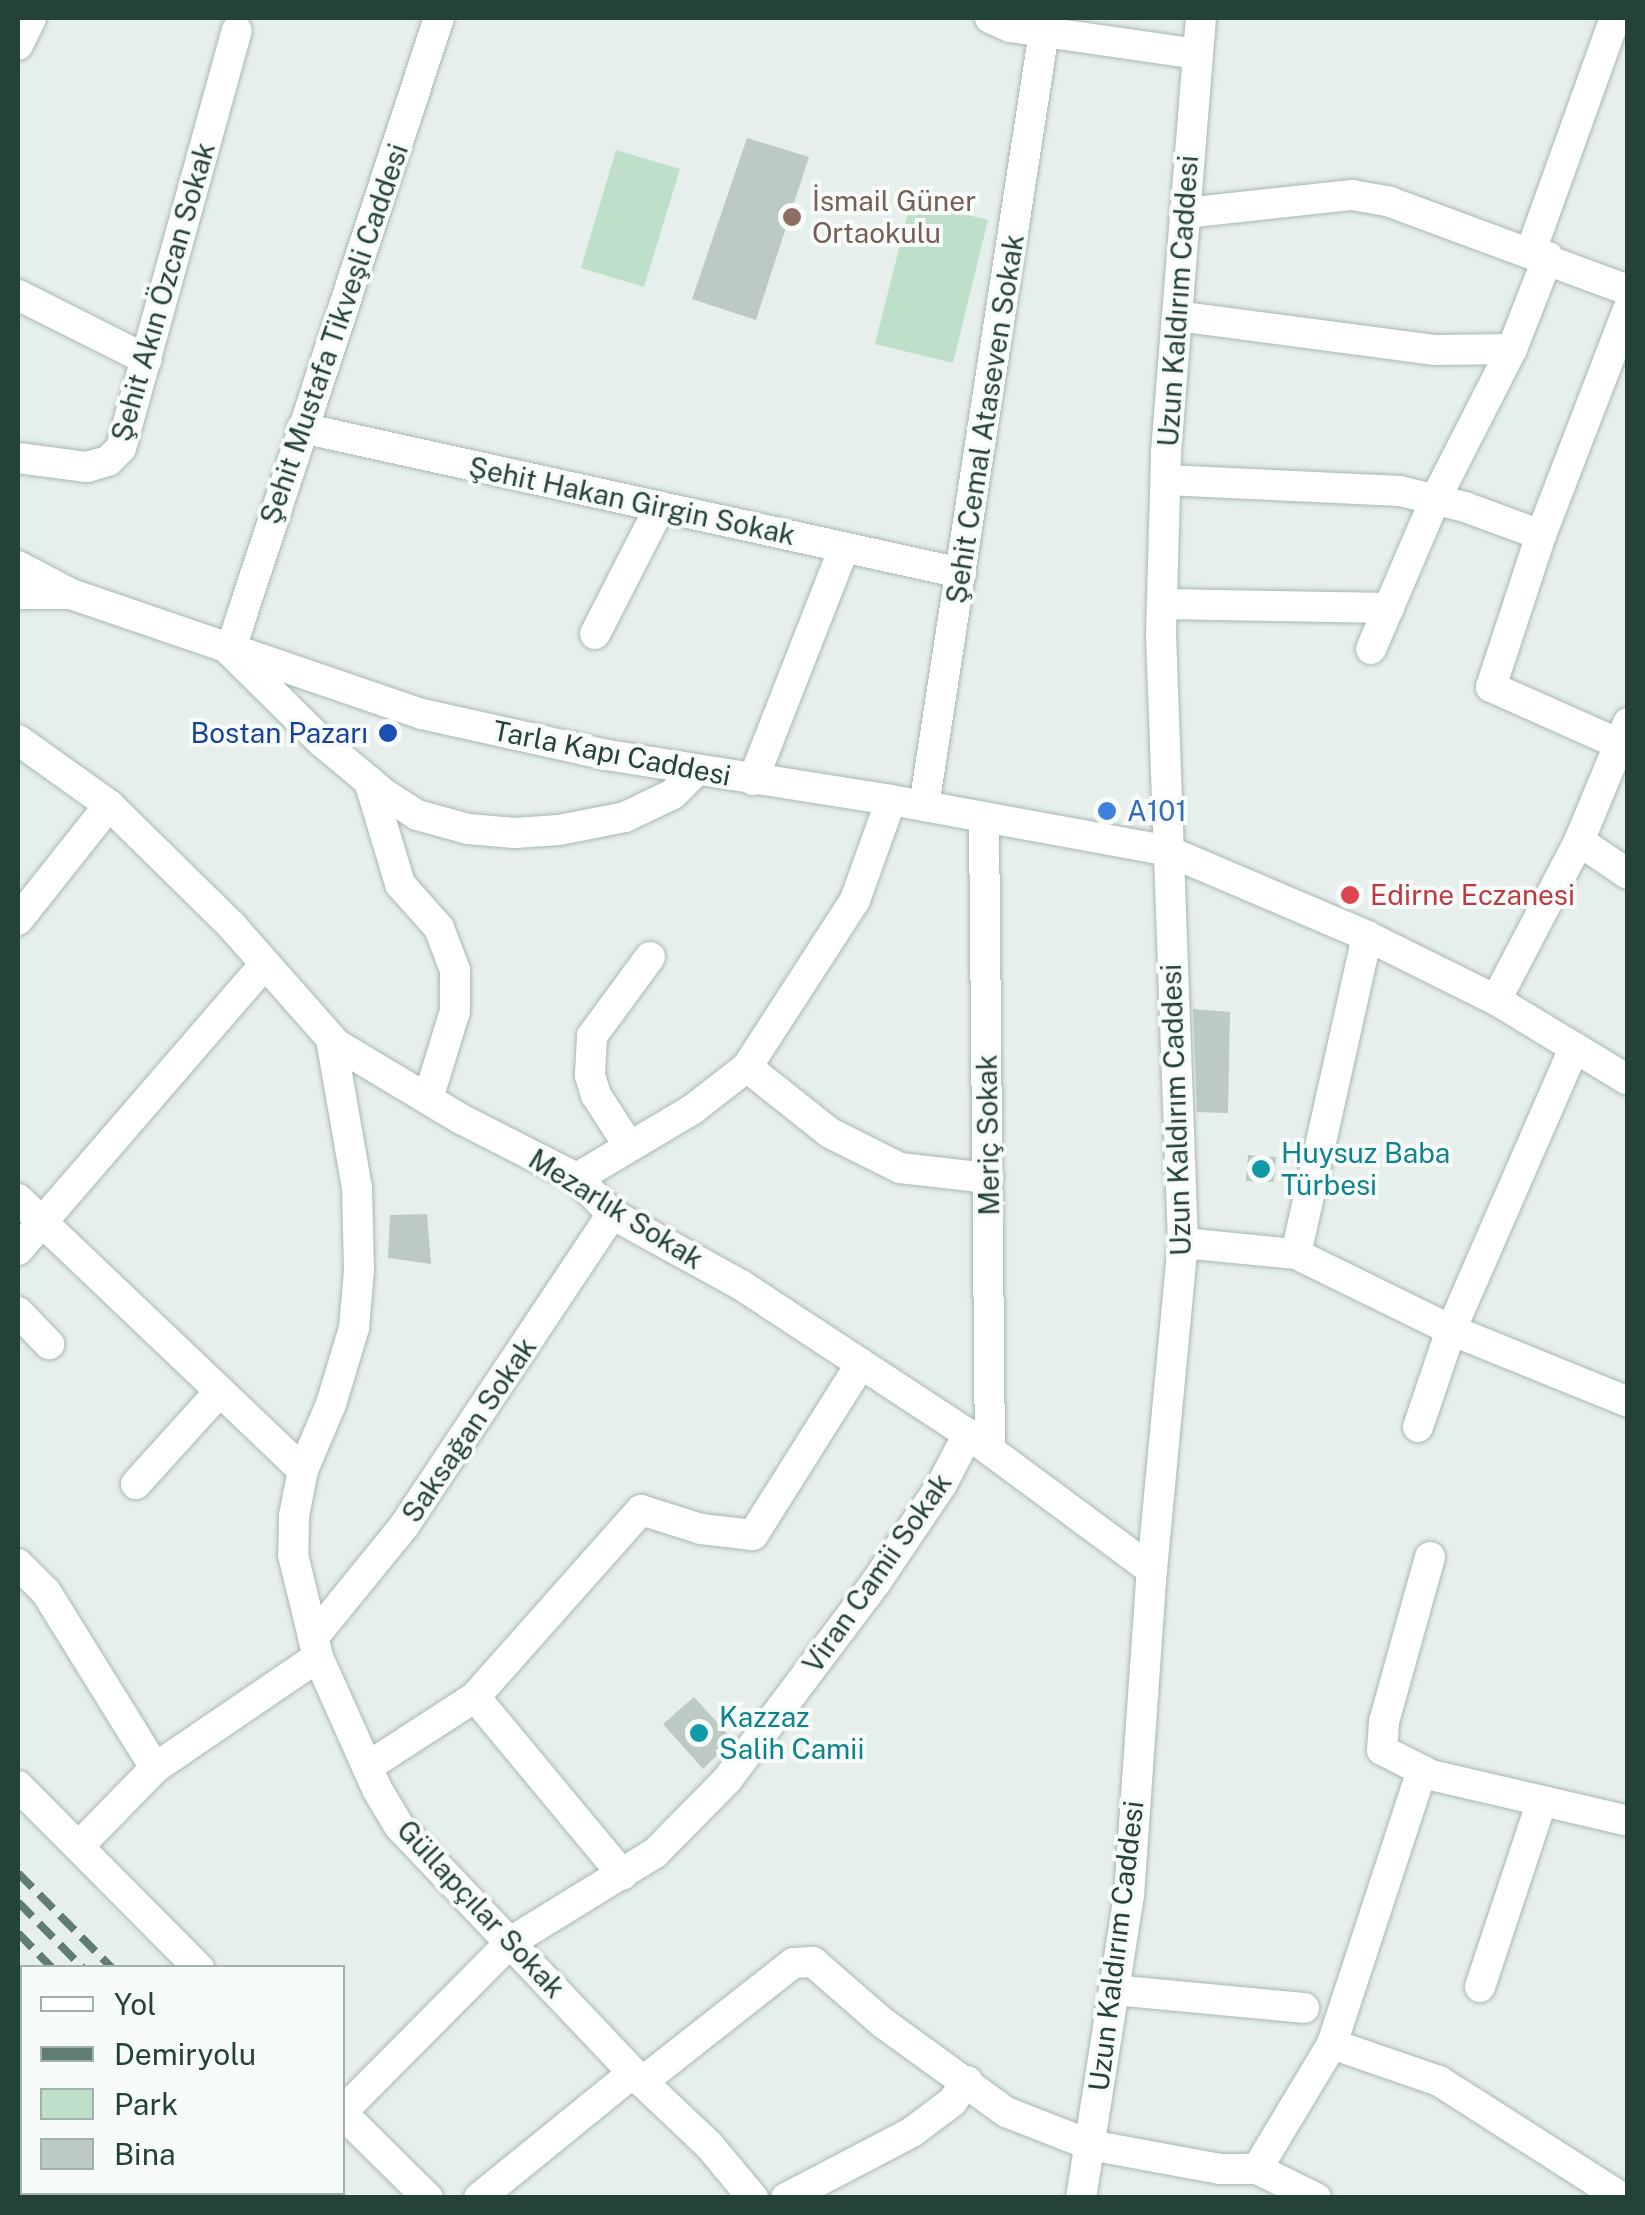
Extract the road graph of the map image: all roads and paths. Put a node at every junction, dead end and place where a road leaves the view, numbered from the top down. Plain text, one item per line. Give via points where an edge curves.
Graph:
1 (31, 18) edge
2 (439, 18) edge
3 (990, 18) edge
4 (1200, 18) edge
5 (1615, 18) edge
6 (237, 32) dead end
7 (1044, 32) junction
8 (18, 45) edge
9 (1198, 54) junction
10 (1185, 212) junction
11 (1539, 254) junction
12 (1628, 290) edge
13 (18, 295) edge
14 (1628, 309) edge
15 (1177, 316) junction
16 (1512, 349) junction
17 (147, 360) junction
18 (302, 428) junction
19 (18, 458) edge
20 (1166, 480) junction
21 (1434, 502) junction
22 (660, 507) junction
23 (1542, 535) junction
24 (844, 548) junction
25 (18, 566) edge
26 (961, 574) junction
27 (18, 594) edge
28 (71, 594) junction
29 (1162, 604) junction
30 (1389, 608) junction
31 (595, 634) dead end
32 (1371, 649) dead end
33 (230, 651) junction
34 (1622, 733) edge
35 (18, 740) edge
36 (697, 770) junction
37 (754, 780) junction
38 (369, 781) junction
39 (890, 800) junction
40 (109, 805) junction
41 (924, 806) junction
42 (984, 819) junction
43 (1579, 841) junction
44 (1168, 852) junction
45 (1628, 874) edge
46 (18, 920) edge
47 (1366, 936) junction
48 (650, 957) dead end
49 (264, 964) junction
50 (1496, 1000) junction
51 (332, 1039) junction
52 (1574, 1048) junction
53 (746, 1068) junction
54 (1628, 1080) edge
55 (428, 1099) junction
56 (630, 1146) junction
57 (577, 1178) junction
58 (988, 1178) junction
59 (18, 1199) edge
60 (612, 1214) junction
61 (44, 1224) junction
62 (1183, 1243) junction
63 (18, 1250) edge
64 (1296, 1254) junction
65 (18, 1312) edge
66 (1451, 1330) junction
67 (48, 1344) dead end
68 (860, 1365) junction
69 (220, 1391) junction
70 (1626, 1397) edge
71 (1418, 1427) dead end
72 (979, 1442) junction
73 (303, 1470) junction
74 (136, 1484) dead end
75 (1430, 1557) dead end
76 (18, 1564) edge
77 (1152, 1570) junction
78 (316, 1648) junction
79 (475, 1697) junction
80 (367, 1766) junction
81 (155, 1768) junction
82 (1422, 1770) junction
83 (18, 1786) edge
84 (1542, 1801) junction
85 (1628, 1821) edge
86 (80, 1846) junction
87 (623, 1875) junction
88 (512, 1941) junction
89 (196, 1965) edge
90 (1480, 1987) dead end
91 (1114, 1990) junction
92 (1304, 2008) dead end
93 (1332, 2044) junction
94 (637, 2078) junction
95 (967, 2081) junction
96 (345, 2109) edge
97 (345, 2115) edge
98 (1090, 2146) junction
99 (1257, 2170) junction
100 (428, 2198) edge
101 (479, 2198) edge
102 (753, 2198) edge
103 (786, 2198) edge
104 (1081, 2198) edge
105 (1316, 2198) edge
106 (1622, 2198) edge

1 - 8 street
2 - 18 street, Şehit Mustafa Tikveşli Caddesi
3 - 7 street
4 - 9 street, Uzun Kaldırım Caddesi
5 - 11 street
6 - 17 street, Şehit Akın Özcan Sokak
7 - 9 street
7 - 26 street, Şehit Cemal Ataseven Sokak
9 - 10 street, Uzun Kaldırım Caddesi
10 - 11 street via 1352,195
10 - 15 street, Uzun Kaldırım Caddesi
11 - 12 street
11 - 16 street
13 - 17 street
14 - 23 street
15 - 16 street via 1434,350
15 - 20 street, Uzun Kaldırım Caddesi
16 - 21 street
17 - 19 street, Şehit Akın Özcan Sokak via 121,448 108,461 60,466
18 - 22 street, Şehit Hakan Girgin Sokak
18 - 33 street, Şehit Mustafa Tikveşli Caddesi
20 - 21 street via 1400,492
20 - 29 street, Uzun Kaldırım Caddesi
21 - 23 street
21 - 30 street
22 - 24 street, Şehit Hakan Girgin Sokak
22 - 31 street
23 - 34 street via 1492,687
24 - 26 street, Şehit Hakan Girgin Sokak
24 - 37 street
25 - 28 street, Tarla Kapı Caddesi
26 - 41 street, Şehit Cemal Ataseven Sokak
27 - 28 street, Tarla Kapı Caddesi
28 - 33 street, Tarla Kapı Caddesi
29 - 30 street
29 - 44 street, Uzun Kaldırım Caddesi
30 - 32 street
33 - 36 street, Tarla Kapı Caddesi via 422,714
33 - 38 street
34 - 43 street
35 - 40 street, Mezarlık Sokak
36 - 37 street, Tarla Kapı Caddesi
36 - 38 street via 673,794 626,816 515,833 417,815
37 - 39 street, Tarla Kapı Caddesi
38 - 55 street via 400,884 439,928 455,970 455,1011
39 - 41 street, Tarla Kapı Caddesi
39 - 53 street via 854,900
40 - 46 street
40 - 49 street, Mezarlık Sokak
41 - 42 street, Tarla Kapı Caddesi
42 - 44 street, Tarla Kapı Caddesi
42 - 58 street, Meriç Sokak
43 - 45 street
43 - 50 street
44 - 47 street, Tarla Kapı Caddesi
44 - 62 street, Uzun Kaldırım Caddesi
47 - 50 street, Tarla Kapı Caddesi
47 - 64 street
48 - 56 street via 592,1036 596,1096
49 - 51 street, Mezarlık Sokak
49 - 61 street
50 - 52 street, Tarla Kapı Caddesi
51 - 55 street, Mezarlık Sokak
51 - 73 street, Güllapçılar Sokak via 356,1188 358,1270 354,1328
52 - 54 street, Tarla Kapı Caddesi
52 - 66 street
53 - 56 street
53 - 58 street via 830,1133 900,1168
55 - 57 street, Mezarlık Sokak
56 - 57 street
57 - 60 street, Mezarlık Sokak
58 - 72 street, Meriç Sokak
59 - 61 street
60 - 68 street, Mezarlık Sokak via 741,1285
60 - 78 street, Saksağan Sokak
61 - 63 street
61 - 69 street
62 - 64 street
62 - 77 street, Uzun Kaldırım Caddesi
64 - 66 street
65 - 67 street
66 - 70 street
66 - 71 street
68 - 72 street, Mezarlık Sokak
68 - 79 street via 754,1535 701,1529 641,1510
69 - 73 street
69 - 74 street
72 - 77 street, Mezarlık Sokak
72 - 87 street, Viran Camii Sokak via 738,1766 655,1854
73 - 78 street, Güllapçılar Sokak via 293,1554
75 - 82 street via 1382,1750
76 - 81 street via 46,1592
77 - 91 street, Uzun Kaldırım Caddesi via 1128,1896
78 - 80 street, Güllapçılar Sokak
78 - 81 street, Saksağan Sokak
79 - 80 street
79 - 87 street
80 - 88 street, Güllapçılar Sokak via 399,1826
81 - 86 street, Saksağan Sokak
82 - 84 street
82 - 93 street
83 - 86 street
84 - 85 street
84 - 90 street
86 - 89 street
87 - 88 street, Viran Camii Sokak
88 - 94 street, Güllapçılar Sokak
88 - 96 street, Viran Camii Sokak
91 - 92 street
91 - 98 street, Uzun Kaldırım Caddesi
93 - 99 street
93 - 106 street via 1438,2081
94 - 95 street via 793,1962 814,1962 884,2023
94 - 101 street
94 - 102 street, Güllapçılar Sokak
95 - 98 street via 1006,2112
95 - 103 street via 952,2102 912,2132
97 - 100 street
98 - 99 street
98 - 104 street, Uzun Kaldırım Caddesi
99 - 105 street

